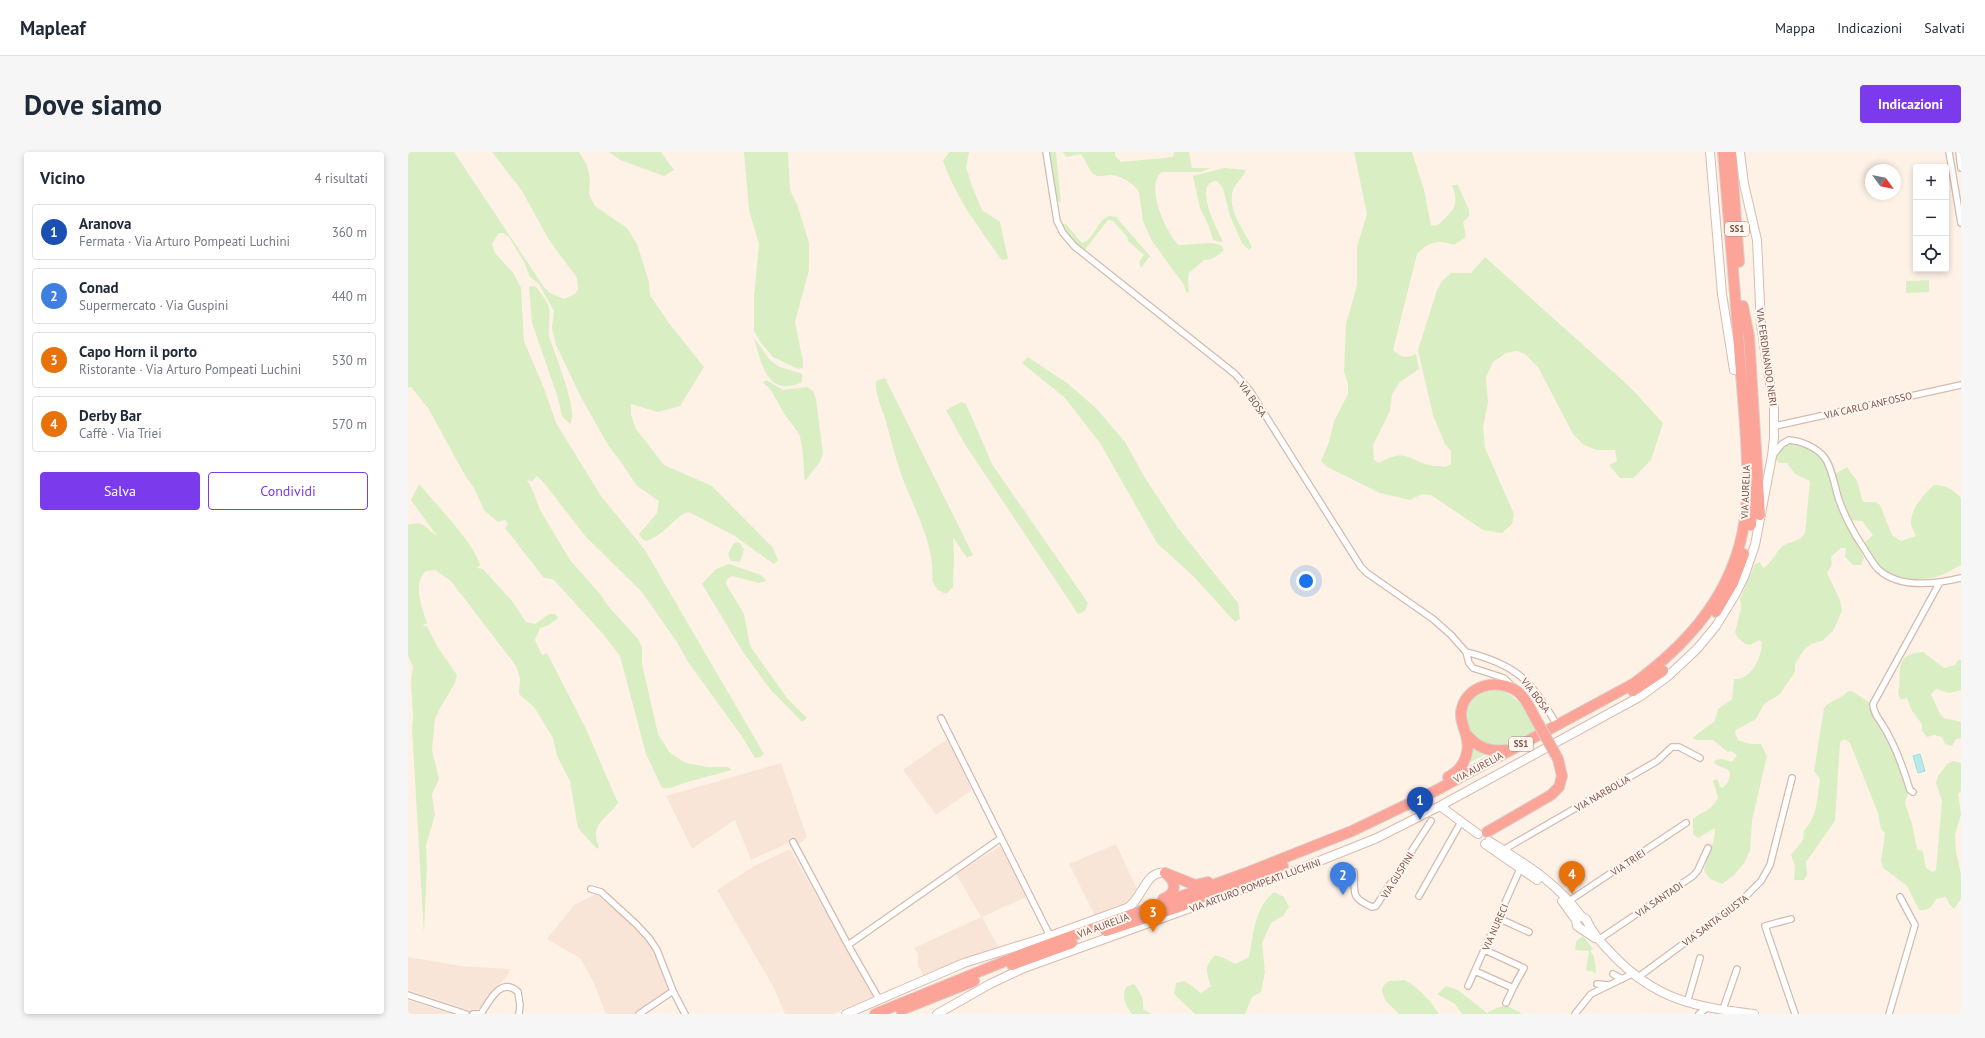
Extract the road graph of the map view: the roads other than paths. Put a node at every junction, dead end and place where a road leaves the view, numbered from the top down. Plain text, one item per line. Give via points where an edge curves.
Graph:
1 (1046, 152) edge
2 (1710, 152) edge
3 (1723, 152) edge
4 (1731, 152) edge
5 (1740, 152) edge
6 (1949, 152) edge
7 (1959, 152) edge
8 (1961, 168) edge
9 (1961, 223) edge
10 (1743, 306) junction
11 (1734, 370) joint
12 (1961, 385) edge
13 (1743, 411) junction
14 (1775, 426) junction
15 (1772, 456) junction
16 (1760, 515) junction
17 (1961, 578) edge
18 (1940, 582) junction
19 (1466, 652) junction
20 (1514, 689) junction
21 (941, 718) dead end
22 (1557, 725) junction
23 (1466, 734) junction
24 (1512, 749) junction
25 (1700, 758) dead end
26 (1457, 772) junction
27 (1792, 778) dead end
28 (1913, 792) dead end
29 (1440, 806) junction
30 (1430, 821) dead end
31 (1461, 822) junction
32 (1686, 823) dead end
33 (1001, 838) junction
34 (1485, 838) junction
35 (793, 842) dead end
36 (1708, 848) dead end
37 (1503, 850) junction
38 (1300, 852) junction
39 (1520, 869) junction
40 (1165, 872) junction
41 (1354, 872) dead end
42 (1246, 873) junction
43 (591, 889) dead end
44 (1419, 896) dead end
45 (1900, 897) dead end
46 (1569, 900) junction
47 (1132, 914) junction
48 (1498, 918) junction
49 (1579, 918) junction
50 (1791, 918) dead end
51 (1529, 932) dead end
52 (1050, 936) junction
53 (1598, 940) junction
54 (848, 945) junction
55 (1485, 950) junction
56 (1700, 958) dead end
57 (1737, 969) dead end
58 (1475, 971) junction
59 (1613, 974) dead end
60 (1635, 976) junction
61 (1622, 979) junction
62 (1597, 984) dead end
63 (1608, 985) junction
64 (1468, 986) dead end
65 (1513, 988) junction
66 (673, 991) junction
67 (408, 995) edge
68 (879, 999) junction
69 (1506, 1003) dead end
70 (1687, 1003) junction
71 (1708, 1007) junction
72 (1723, 1009) junction
73 (466, 1014) edge
74 (473, 1014) edge
75 (480, 1014) edge
76 (519, 1014) edge
77 (639, 1014) edge
78 (685, 1014) edge
79 (846, 1014) edge
80 (875, 1014) edge
81 (892, 1014) edge
82 (938, 1014) edge
83 (1575, 1014) edge
84 (1699, 1014) edge
85 (1744, 1014) edge
86 (1754, 1014) edge
87 (1795, 1014) edge
88 (1889, 1014) edge

1 - 19 street, VIA BOSA via 1057,222 1070,241 1245,384 1361,567 1367,574 1433,619
2 - 11 street via 1722,294
3 - 13 highway, VIA AURELIA / SS1
4 - 10 highway, VIA AURELIA / SS1
5 - 14 street, VIA FERDINANDO NERI via 1744,184 1756,233 1761,325 1773,397
6 - 9 street
7 - 8 street
10 - 16 highway via 1749,336
10 - 81 highway, VIA AURELIA / SS1 via 1754,481 1749,535 1738,570 1724,600 1700,634 1670,665 1646,683 1614,701 1375,828 1176,908 1018,963
11 - 13 highway
12 - 14 street, VIA CARLO ANFOSSO
13 - 22 highway, VIA AURELIA / SS1 via 1747,462 1745,518 1731,568 1712,606 1692,634 1660,664 1633,684
14 - 15 street, VIA FERDINANDO NERI
15 - 16 street, VIA FERDINANDO NERI
15 - 18 street via 1788,440 1816,450 1827,462 1850,526 1876,567 1896,579
16 - 29 street, VIA ARTURO POMPEATI LUCHINI via 1752,555 1734,595 1706,638 1678,668 1641,696
17 - 18 street
18 - 28 street via 1873,704 1874,712 1887,731
19 - 20 street, VIA BOSA via 1473,668 1504,678
19 - 22 street, VIA BOSA via 1498,662 1522,676 1537,693
20 - 23 highway via 1491,684 1471,693 1461,712
20 - 34 highway, bridge via 1524,698 1558,759 1562,776 1555,792
21 - 33 street
22 - 24 highway, VIA AURELIA / SS1
23 - 24 highway via 1486,750
23 - 26 highway via 1468,750
24 - 26 highway via 1485,758
24 - 38 highway, VIA AURELIA / SS1 via 1371,823
25 - 37 street, VIA NARBOLIA via 1673,747 1657,761
26 - 38 highway
27 - 60 street, VIA SANTA GIUSTA via 1770,865 1761,881 1740,902
29 - 31 street
29 - 82 street, VIA ARTURO POMPEATI LUCHINI via 1378,837 1318,862 1024,968 986,986
30 - 41 street, VIA GUSPINI via 1376,906 1372,907 1355,897
31 - 34 street
31 - 44 street
32 - 46 street, VIA TRIEI
33 - 52 street
33 - 54 street
34 - 37 street
34 - 39 street
35 - 54 street
36 - 53 street, VIA SANTADI via 1693,876
37 - 46 street via 1542,877
38 - 42 highway, VIA AURELIA / SS1
39 - 48 street, VIA NURECI
39 - 49 street via 1555,894
40 - 42 highway via 1198,885
40 - 47 highway via 1174,882 1173,893
40 - 52 street via 1158,872 1153,876 1138,898 1129,906
42 - 47 highway, VIA AURELIA / SS1
43 - 66 street via 601,892 649,938 657,950
45 - 88 street via 1915,925
46 - 49 street
47 - 80 highway, VIA AURELIA / SS1 via 1030,951
48 - 51 street
48 - 55 street, VIA NURECI
49 - 53 street via 1586,918 1585,926
50 - 87 street via 1765,926
52 - 68 street via 968,962
53 - 60 street
54 - 68 street
55 - 58 street, VIA NURECI
55 - 65 street via 1524,968
56 - 70 street
57 - 72 street
58 - 64 street, VIA NURECI
58 - 65 street
59 - 61 street
60 - 61 street, VIA SANTA GIUSTA
60 - 70 street via 1668,996
61 - 63 street, VIA SANTA GIUSTA
62 - 63 street
63 - 83 street, VIA SANTA GIUSTA via 1590,994
65 - 69 street
66 - 77 street
66 - 78 street
67 - 73 street
68 - 79 street
70 - 71 street
71 - 72 street
71 - 84 street
72 - 85 street
74 - 75 street
75 - 76 street via 499,988 504,986 518,992
85 - 86 street

